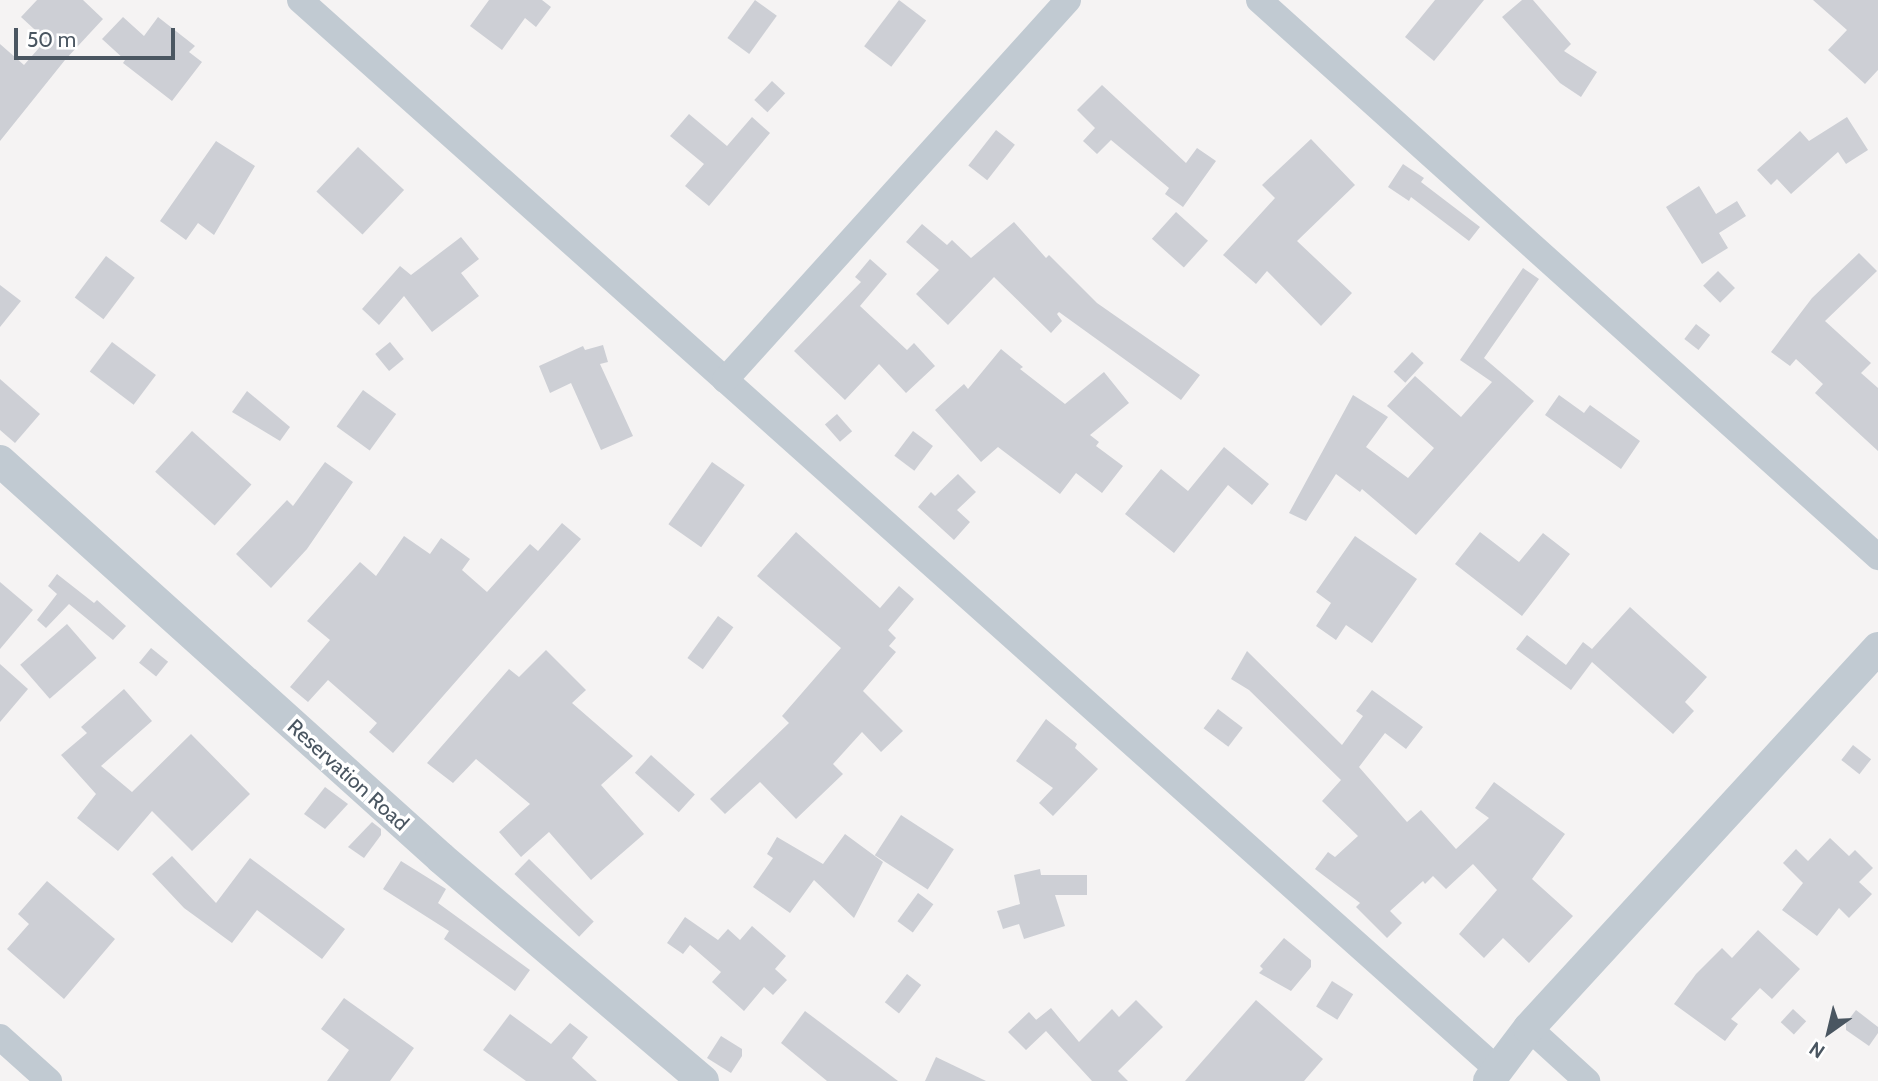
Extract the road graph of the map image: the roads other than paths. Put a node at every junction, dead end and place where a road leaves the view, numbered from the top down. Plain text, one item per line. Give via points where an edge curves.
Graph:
1 (300, 0) edge
2 (1068, 0) edge
3 (1259, 0) edge
4 (725, 380) junction
5 (0, 461) edge
6 (1878, 557) edge
7 (1878, 648) edge
8 (1529, 1028) junction
9 (0, 1037) edge
10 (1493, 1076) edge
11 (697, 1079) edge
12 (49, 1081) edge
13 (1587, 1081) edge

1 - 4 street
2 - 4 street
3 - 6 street
4 - 10 street
5 - 11 street, Reservation Road via 440,858
7 - 8 street
8 - 10 street
8 - 13 street
9 - 12 street

